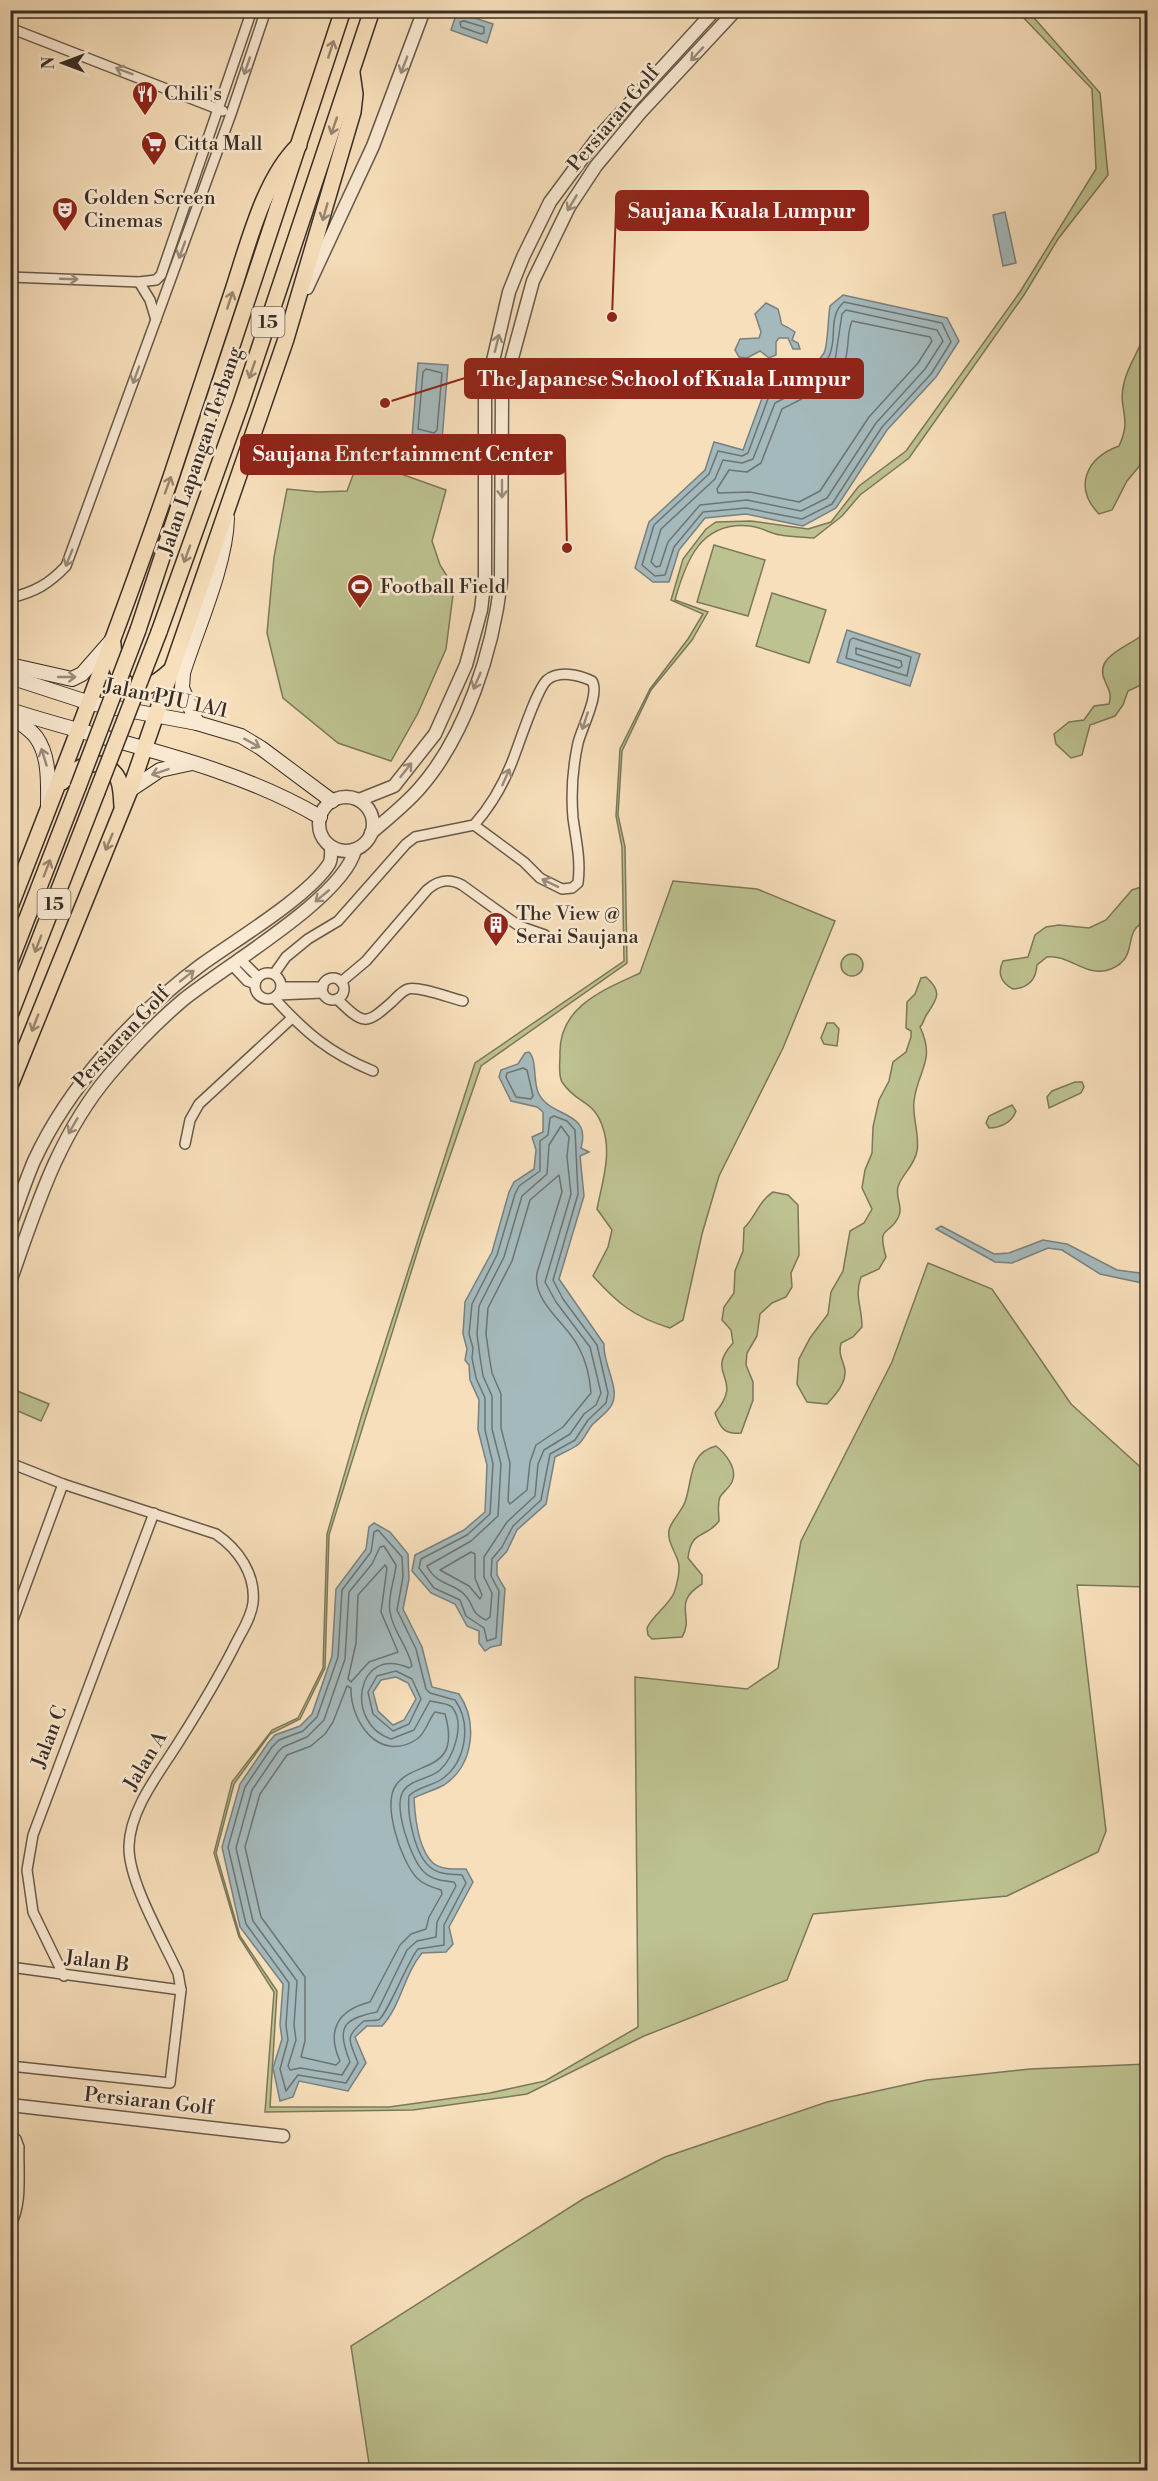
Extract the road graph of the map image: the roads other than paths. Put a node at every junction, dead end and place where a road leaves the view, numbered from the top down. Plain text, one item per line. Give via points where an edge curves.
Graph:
1 (252, 10) edge
2 (266, 10) edge
3 (343, 10) edge
4 (372, 10) edge
5 (424, 10) edge
6 (736, 10) edge
7 (713, 13) edge
8 (722, 26) junction
9 (10, 28) edge
10 (352, 73) junction
11 (218, 109) junction
12 (231, 114) junction
13 (299, 145) junction
14 (10, 277) edge
15 (139, 282) junction
16 (156, 320) junction
17 (286, 339) junction
18 (227, 510) junction
19 (10, 598) edge
20 (112, 639) junction
21 (10, 665) edge
22 (172, 669) junction
23 (10, 677) edge
24 (90, 703) junction
25 (10, 710) edge
26 (156, 715) junction
27 (10, 716) edge
28 (197, 723) junction
29 (79, 732) junction
30 (145, 749) junction
31 (194, 762) junction
32 (57, 789) junction
33 (130, 790) junction
34 (359, 800) junction
35 (332, 801) junction
36 (48, 811) junction
37 (122, 811) junction
38 (320, 817) junction
39 (474, 825) junction
40 (371, 833) junction
41 (331, 847) junction
42 (355, 849) junction
43 (10, 907) edge
44 (545, 935) dead end
45 (235, 961) junction
46 (10, 962) edge
47 (274, 974) junction
48 (257, 980) junction
49 (341, 982) junction
50 (323, 990) junction
51 (277, 993) junction
52 (337, 999) junction
53 (463, 1001) dead end
54 (10, 1015) edge
55 (292, 1018) junction
56 (94, 1068) junction
57 (373, 1071) dead end
58 (110, 1074) junction
59 (10, 1086) edge
60 (185, 1144) dead end
61 (10, 1225) edge
62 (10, 1282) edge
63 (10, 1463) edge
64 (63, 1484) junction
65 (154, 1513) junction
66 (10, 1628) edge
67 (10, 1967) edge
68 (64, 1976) junction
69 (180, 1990) junction
70 (10, 2066) edge
71 (10, 2105) edge
72 (10, 2134) edge
73 (283, 2136) dead end
74 (10, 2226) edge

1 - 11 street
2 -> 12 street
13 -> 3 main road, Jalan Lapangan Terbang / 15
4 - 10 main road, Jalan Lapangan Terbang / 15
5 -> 17 street via 373,146
6 - 8 street, Persiaran Golf
7 - 8 street
34 -> 7 street, Persiaran Golf via 394,786 435,734 466,664 481,610 485,576 485,394 509,292 523,257 550,202 596,140
8 -> 40 street, Persiaran Golf via 640,112 596,166 569,207 540,264 502,395 501,581 481,671 452,742 419,789
11 -> 9 street
10 -> 17 main road via 352,112
10 -> 54 main road, Jalan Lapangan Terbang / 15, bridge via 159,632
11 - 12 street
11 - 15 street via 166,269 156,280
12 -> 16 street
20 -> 13 main road via 251,238 277,173
46 -> 13 main road, Jalan Lapangan Terbang / 15, bridge via 138,630
14 -> 15 street
15 - 16 street
16 -> 19 street via 66,566 50,583 32,593
17 - 18 main road
18 - 22 main road
18 - 28 main road via 219,561 183,673 182,688
21 -> 20 main road via 72,679 82,674
20 - 22 main road via 115,669 126,684 156,683
20 - 24 main road
22 - 26 main road
23 - 24 main road, Jalan PJU 1A/1
24 - 26 main road, Jalan PJU 1A/1
24 - 29 main road
25 - 29 main road
26 - 28 main road, Jalan PJU 1A/1
26 - 30 main road
36 -> 27 main road via 42,750 36,737
28 -> 35 main road, Jalan PJU 1A/1 via 241,736
29 - 30 main road
29 - 32 main road
30 - 31 main road
30 - 33 main road
31 -> 33 main road via 160,770
31 - 38 main road via 291,800
32 - 36 main road
32 - 37 main road via 77,766 100,765 116,775
33 - 37 main road
34 - 35 street
34 - 40 street via 372,818
35 - 38 street
36 - 43 main road
37 -> 59 main road
38 - 41 street via 321,834
39 -> 39 street via 501,787 544,684 561,675 592,681 594,696 578,743 574,773 578,883 562,889 540,878
39 - 47 street via 415,837 338,921 286,957
40 - 42 street
41 - 42 street
56 -> 41 street, Persiaran Golf via 150,1007 183,979 310,885 329,865
42 -> 45 street, Persiaran Golf via 348,868 326,894
44 - 49 street via 519,926 455,881 439,882 427,890 366,961
45 - 48 street
45 - 58 street, Persiaran Golf via 182,1001
47 - 48 street via 266,973
47 - 51 street via 279,979
48 - 51 street via 258,995 266,999
49 - 50 street via 332,978
49 - 52 street via 344,992
50 - 51 street
50 - 52 street via 328,998
51 - 55 street
52 - 53 street via 364,1020 373,1019 405,990
55 - 57 street via 328,1049
55 - 60 street via 199,1104 190,1120
56 - 58 street
56 - 61 street, Persiaran Golf via 58,1117 34,1161
58 -> 62 street, Persiaran Golf via 81,1112 44,1182
63 - 64 street, Jalan A
64 - 65 street, Jalan A
64 - 66 street
65 - 68 street, Jalan C via 33,1835 27,1870 33,1912
65 - 69 street, Jalan A via 216,1534 231,1544 241,1556 253,1594 247,1622 216,1682 141,1803 132,1827 129,1847 136,1881 178,1973
67 - 68 street, Jalan B
68 - 69 street, Jalan B
69 - 70 street, Jalan A via 170,2083
71 - 73 street, Persiaran Golf
72 - 74 street via 19,2147 16,2217

